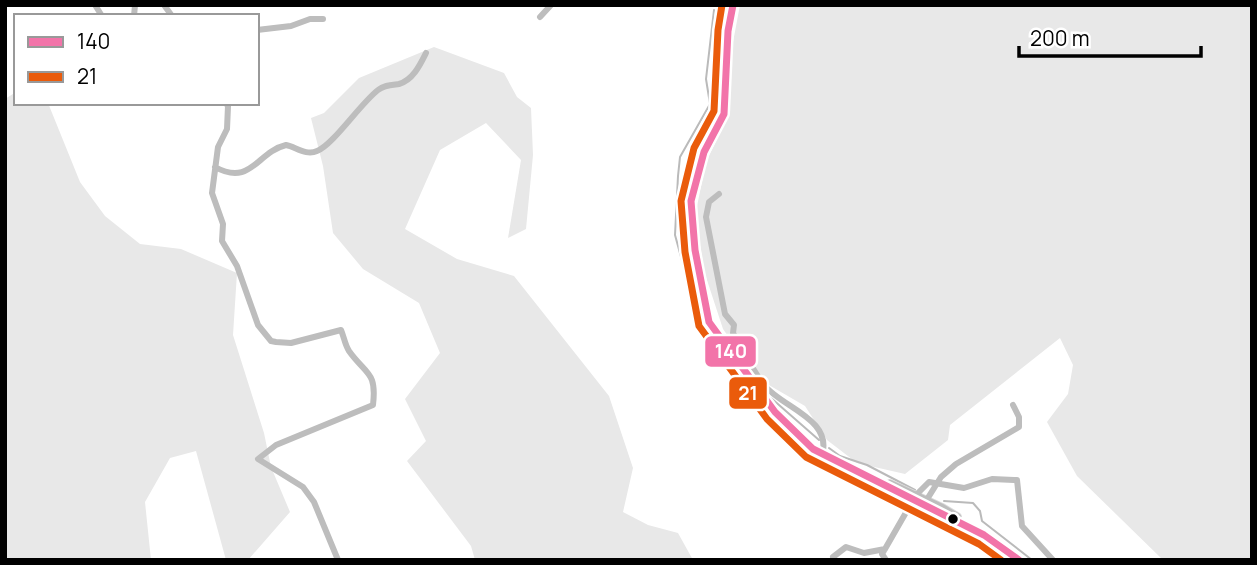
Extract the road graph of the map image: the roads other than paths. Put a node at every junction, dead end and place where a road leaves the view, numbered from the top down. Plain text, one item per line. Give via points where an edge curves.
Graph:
1 (551, 5) edge
2 (721, 5) edge
3 (733, 5) edge
4 (730, 16) junction
5 (540, 17) dead end
6 (323, 19) dead end
7 (259, 30) edge
8 (426, 52) dead end
9 (227, 105) edge
10 (215, 167) junction
11 (719, 194) dead end
12 (761, 387) junction
13 (1013, 405) dead end
14 (822, 455) junction
15 (939, 483) junction
16 (916, 495) junction
17 (929, 498) junction
18 (984, 535) junction
19 (833, 557) dead end
20 (883, 557) edge
21 (338, 560) edge
22 (1019, 560) edge
23 (1053, 560) edge

1 - 5 street
2 - 4 street
3 - 4 main road
4 - 12 main road via 724,114 704,152 692,189 691,214 709,322
6 - 7 street
8 - 10 street via 410,79 381,87 315,153 286,145 240,173
9 - 10 street via 227,129
10 - 21 street via 212,193 223,224 222,241 237,265 258,325 271,341 291,343 341,330 375,388 373,405 276,445 258,459 303,487
11 - 12 street via 709,202 706,217 723,304
12 - 14 main road via 789,428
12 - 14 street via 812,422 824,447
13 - 15 street via 1019,427 956,464
14 - 16 main road
15 - 16 street via 929,482
15 - 17 street
15 - 23 street via 964,488 992,479 1017,480 1022,526
16 - 17 main road
16 - 18 main road
16 - 20 street
17 - 18 main road
18 - 22 main road
19 - 20 street via 846,547

